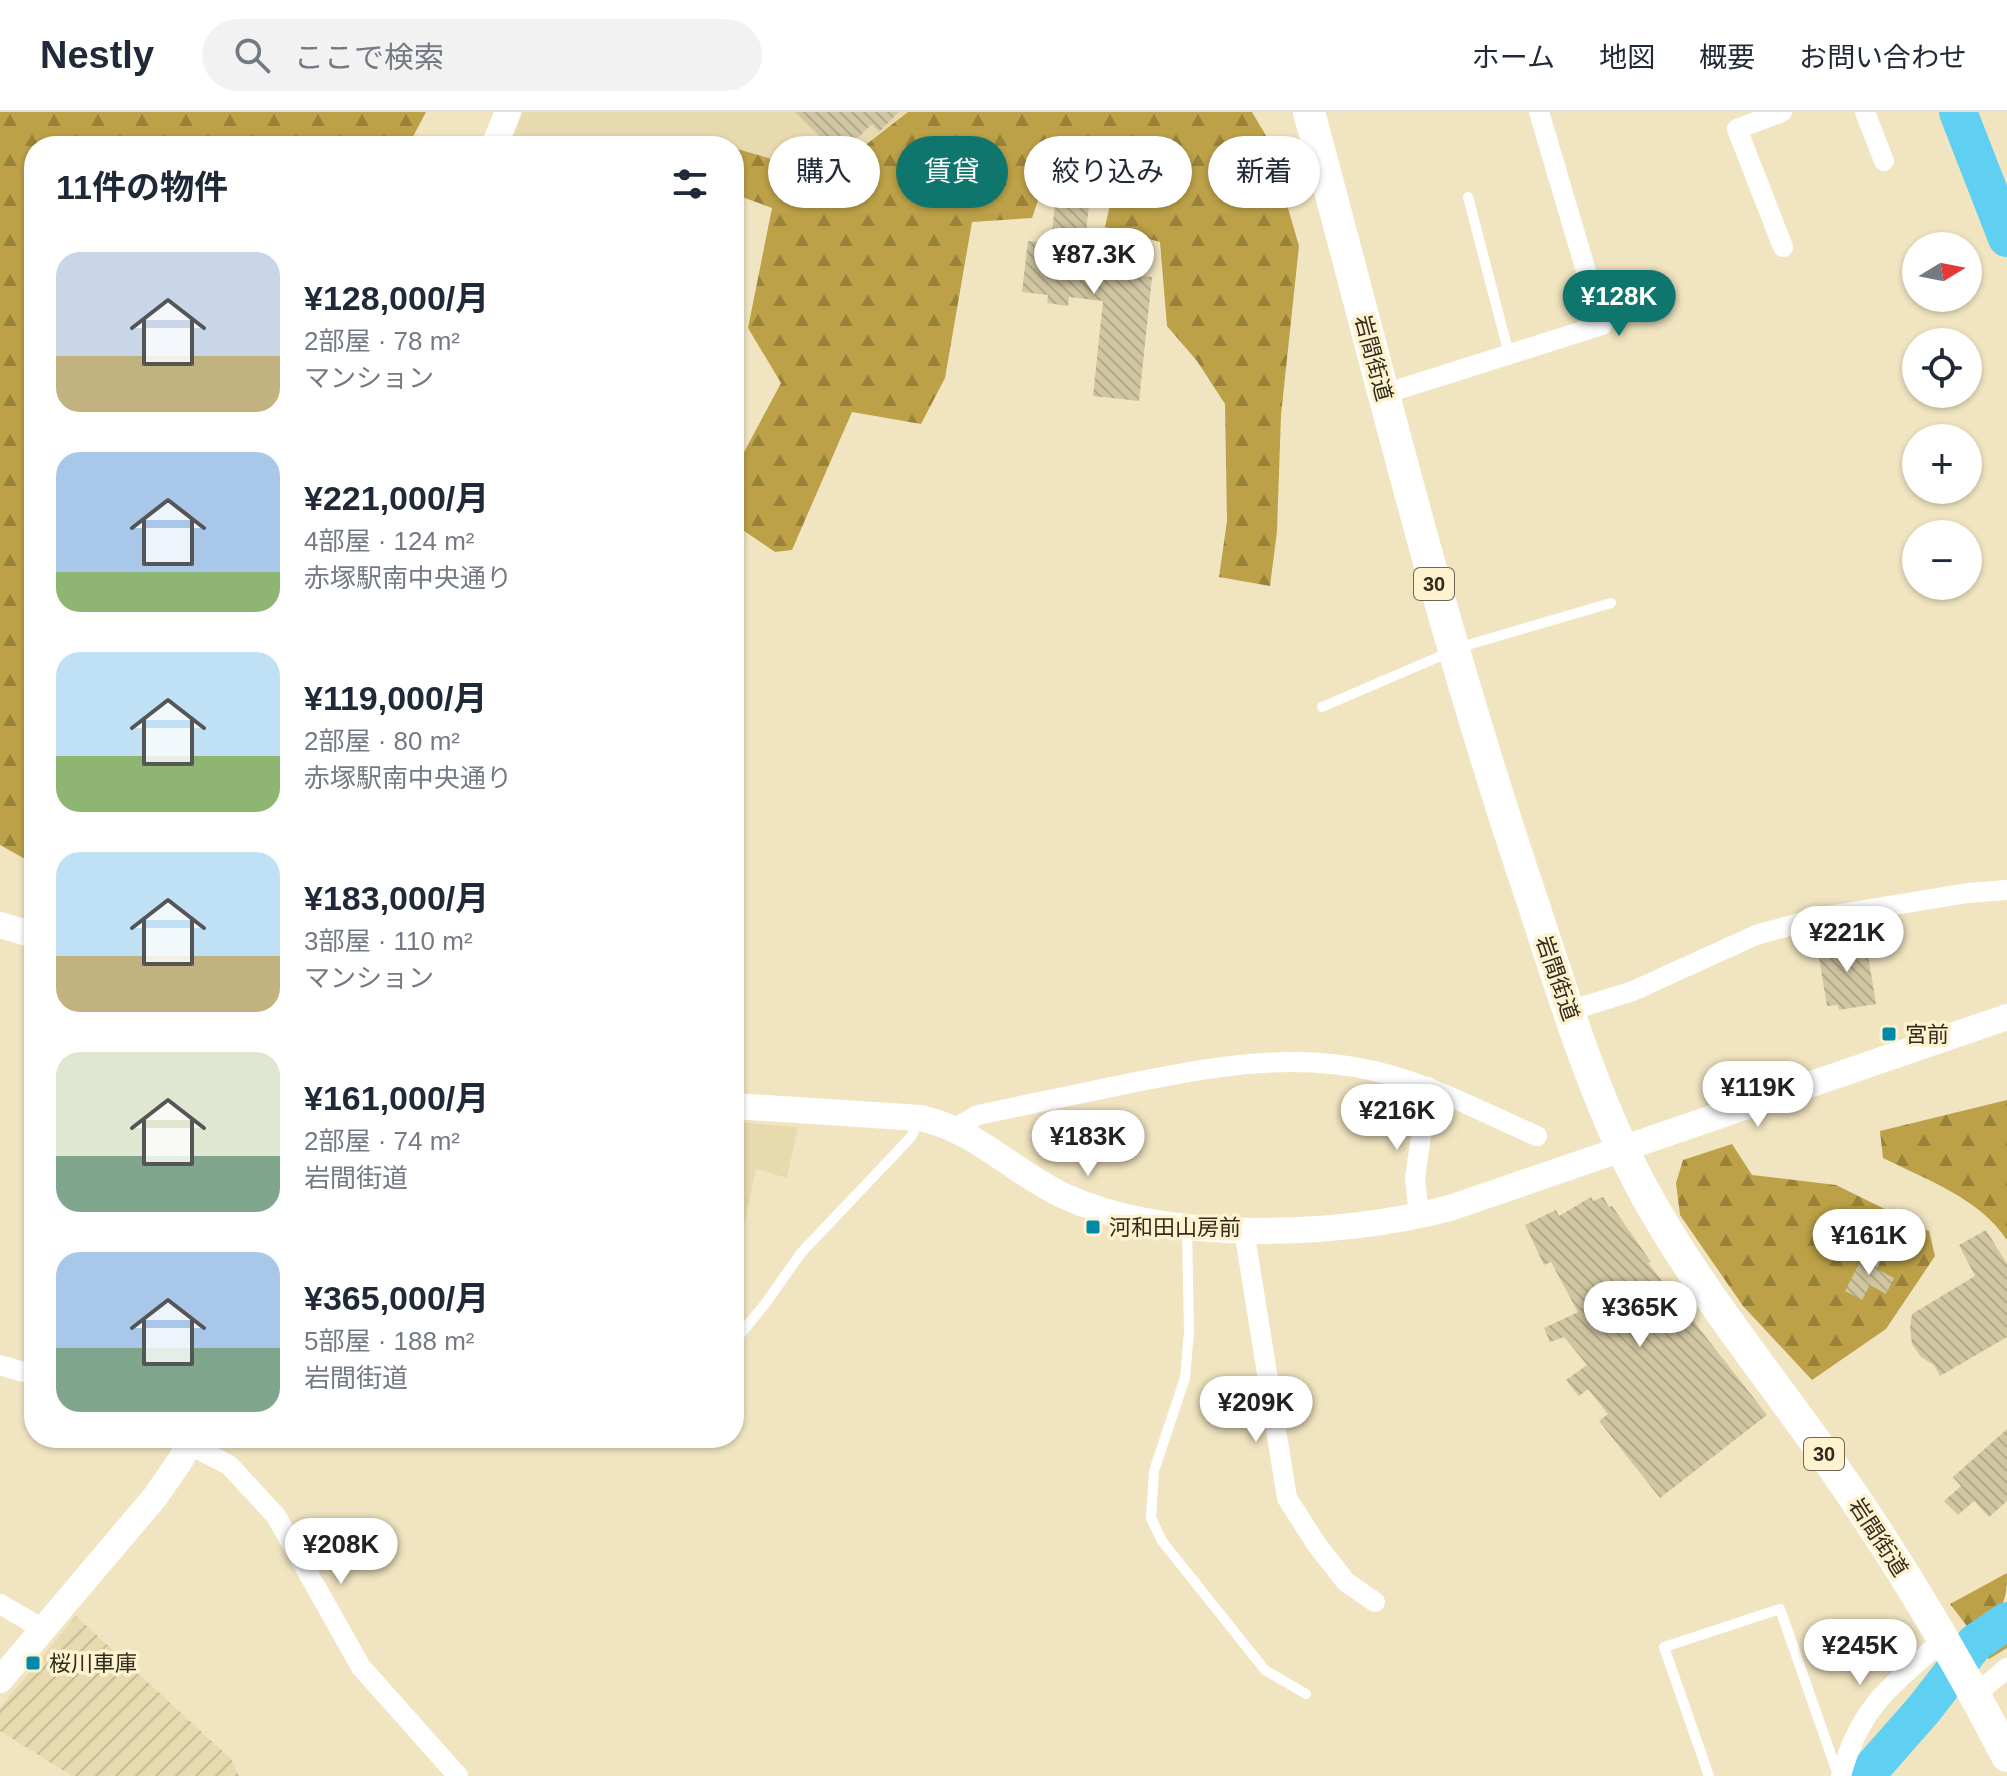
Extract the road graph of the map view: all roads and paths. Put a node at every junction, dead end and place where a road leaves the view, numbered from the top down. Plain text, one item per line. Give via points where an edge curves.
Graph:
1 (508, 112) edge
2 (1309, 112) edge
3 (1539, 112) edge
4 (1782, 112) edge
5 (1865, 112) edge
6 (498, 136) edge
7 (1884, 161) dead end
8 (1468, 197) dead end
9 (1783, 247) dead end
10 (1509, 354) junction
11 (1384, 394) junction
12 (1611, 603) dead end
13 (1452, 651) junction
14 (1322, 707) dead end
15 (2007, 890) edge
16 (0, 925) edge
17 (24, 932) edge
18 (1569, 1011) junction
19 (2007, 1017) edge
20 (1428, 1087) junction
21 (744, 1107) edge
22 (920, 1118) junction
23 (955, 1128) junction
24 (1537, 1136) dead end
25 (1622, 1149) junction
26 (1419, 1216) junction
27 (1187, 1225) junction
28 (1244, 1230) junction
29 (744, 1330) edge
30 (0, 1365) edge
31 (24, 1372) edge
32 (182, 1448) edge
33 (200, 1448) edge
34 (1375, 1602) dead end
35 (0, 1604) edge
36 (43, 1629) junction
37 (1945, 1644) junction
38 (2007, 1668) edge
39 (0, 1680) edge
40 (1972, 1689) junction
41 (1306, 1694) dead end
42 (2007, 1756) edge
43 (458, 1776) edge
44 (1709, 1776) edge
45 (1840, 1776) edge

1 - 6 street
2 - 11 main road, 岩間街道 / 30
3 - 10 street via 1602,325
4 - 9 street via 1737,129
5 - 7 street
8 - 10 lane
10 - 11 street
11 - 13 main road, 岩間街道 / 30
12 - 13 lane
13 - 14 lane
13 - 18 main road, 岩間街道 / 30
15 - 18 street via 1821,917 1756,935 1633,991
16 - 17 street
18 - 25 main road, 岩間街道 / 30
19 - 25 street
20 - 23 street via 1347,1066 1257,1063 1202,1068 978,1115
20 - 24 street
20 - 26 street via 1415,1178
21 - 22 street
22 - 23 street
22 - 29 lane via 911,1137 801,1253
23 - 27 street via 1065,1196 1100,1209
25 - 26 street
25 - 37 main road, 岩間街道 / 30 via 1674,1246 1879,1532
26 - 28 street via 1316,1230
27 - 28 street
27 - 41 lane via 1185,1378 1154,1471 1151,1518 1162,1541 1265,1670
28 - 34 street via 1287,1498 1346,1582
30 - 31 street
32 - 36 street via 155,1497
33 - 43 street via 229,1465 276,1516 361,1667
35 - 36 street
36 - 39 street
37 - 40 main road, 岩間街道 / 30
37 - 45 street via 1881,1697 1858,1726
38 - 40 street
40 - 42 main road, 岩間街道 / 30
44 - 45 lane via 1664,1647 1780,1609

